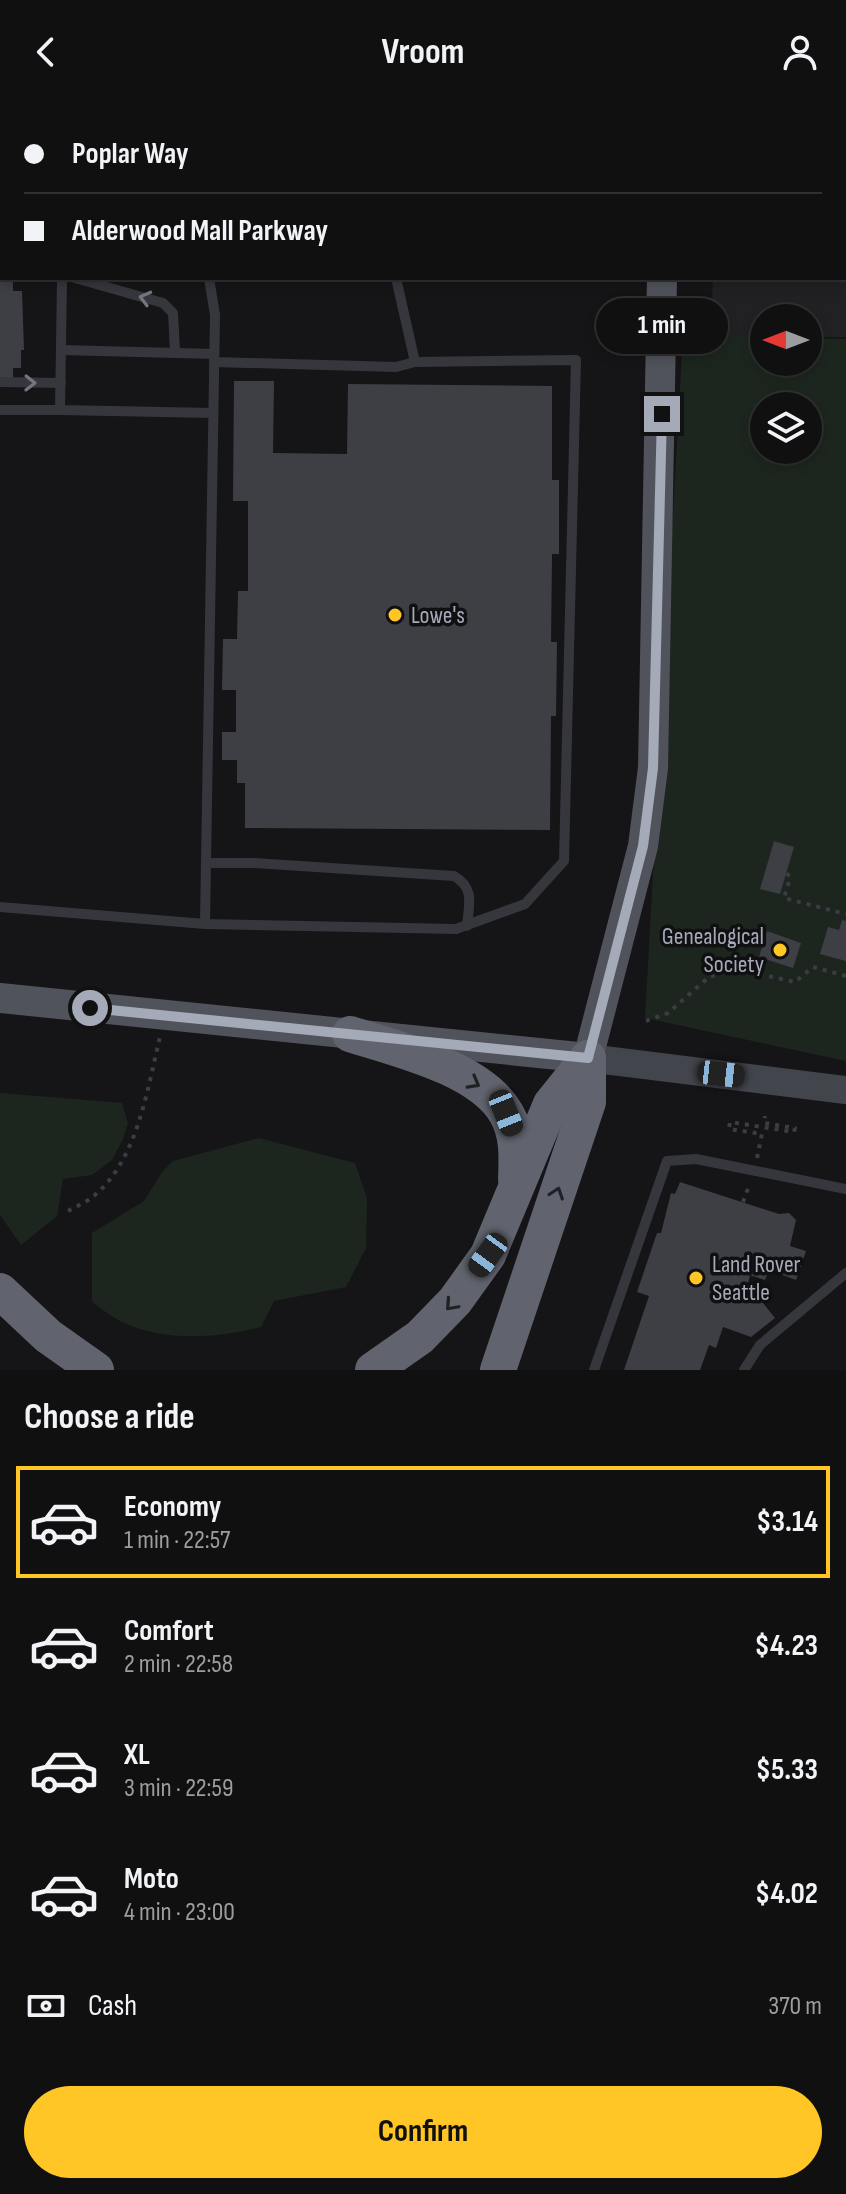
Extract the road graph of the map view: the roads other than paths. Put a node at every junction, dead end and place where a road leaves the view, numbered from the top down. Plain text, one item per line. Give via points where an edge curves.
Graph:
1 (62, 280) edge
2 (82, 280) edge
3 (209, 280) edge
4 (396, 280) edge
5 (662, 280) edge
6 (61, 350) junction
7 (175, 352) junction
8 (214, 358) junction
9 (415, 362) junction
10 (0, 382) edge
11 (61, 383) junction
12 (0, 410) edge
13 (60, 410) junction
14 (213, 413) junction
15 (206, 863) junction
16 (0, 907) edge
17 (205, 924) junction
18 (467, 926) junction
19 (0, 998) edge
20 (61, 1005) junction
21 (0, 1015) edge
22 (350, 1034) junction
23 (588, 1058) junction
24 (846, 1090) edge
25 (516, 1189) junction
26 (846, 1189) edge
27 (846, 1273) edge
28 (0, 1291) edge
29 (96, 1370) edge
30 (373, 1370) edge
31 (498, 1370) edge
32 (594, 1370) edge
33 (744, 1370) edge

1 - 6 lane
7 -> 2 lane via 173,313 163,303
3 - 8 lane
4 - 9 lane
5 - 23 main road via 653,768 643,846
6 - 7 lane
6 - 11 lane
7 - 8 lane
8 - 9 lane via 396,367
8 - 14 lane
9 - 18 lane via 576,360 564,861 525,904
10 -> 11 lane
11 - 13 lane
12 - 13 lane
13 - 14 lane
14 - 15 lane
15 - 17 lane
15 - 18 lane via 454,876 469,889
16 - 17 lane
17 - 18 lane
19 - 20 main road
20 - 21 main road
20 - 22 main road
22 - 23 main road
22 -> 25 highway via 408,1052 485,1088 506,1113 514,1134
23 - 24 main road
23 - 25 highway via 551,1104
31 -> 23 highway via 588,1102
25 -> 30 highway via 488,1255 455,1301 420,1337
26 - 32 lane via 696,1159 667,1161
27 - 33 lane via 760,1345
28 - 29 highway via 48,1336

